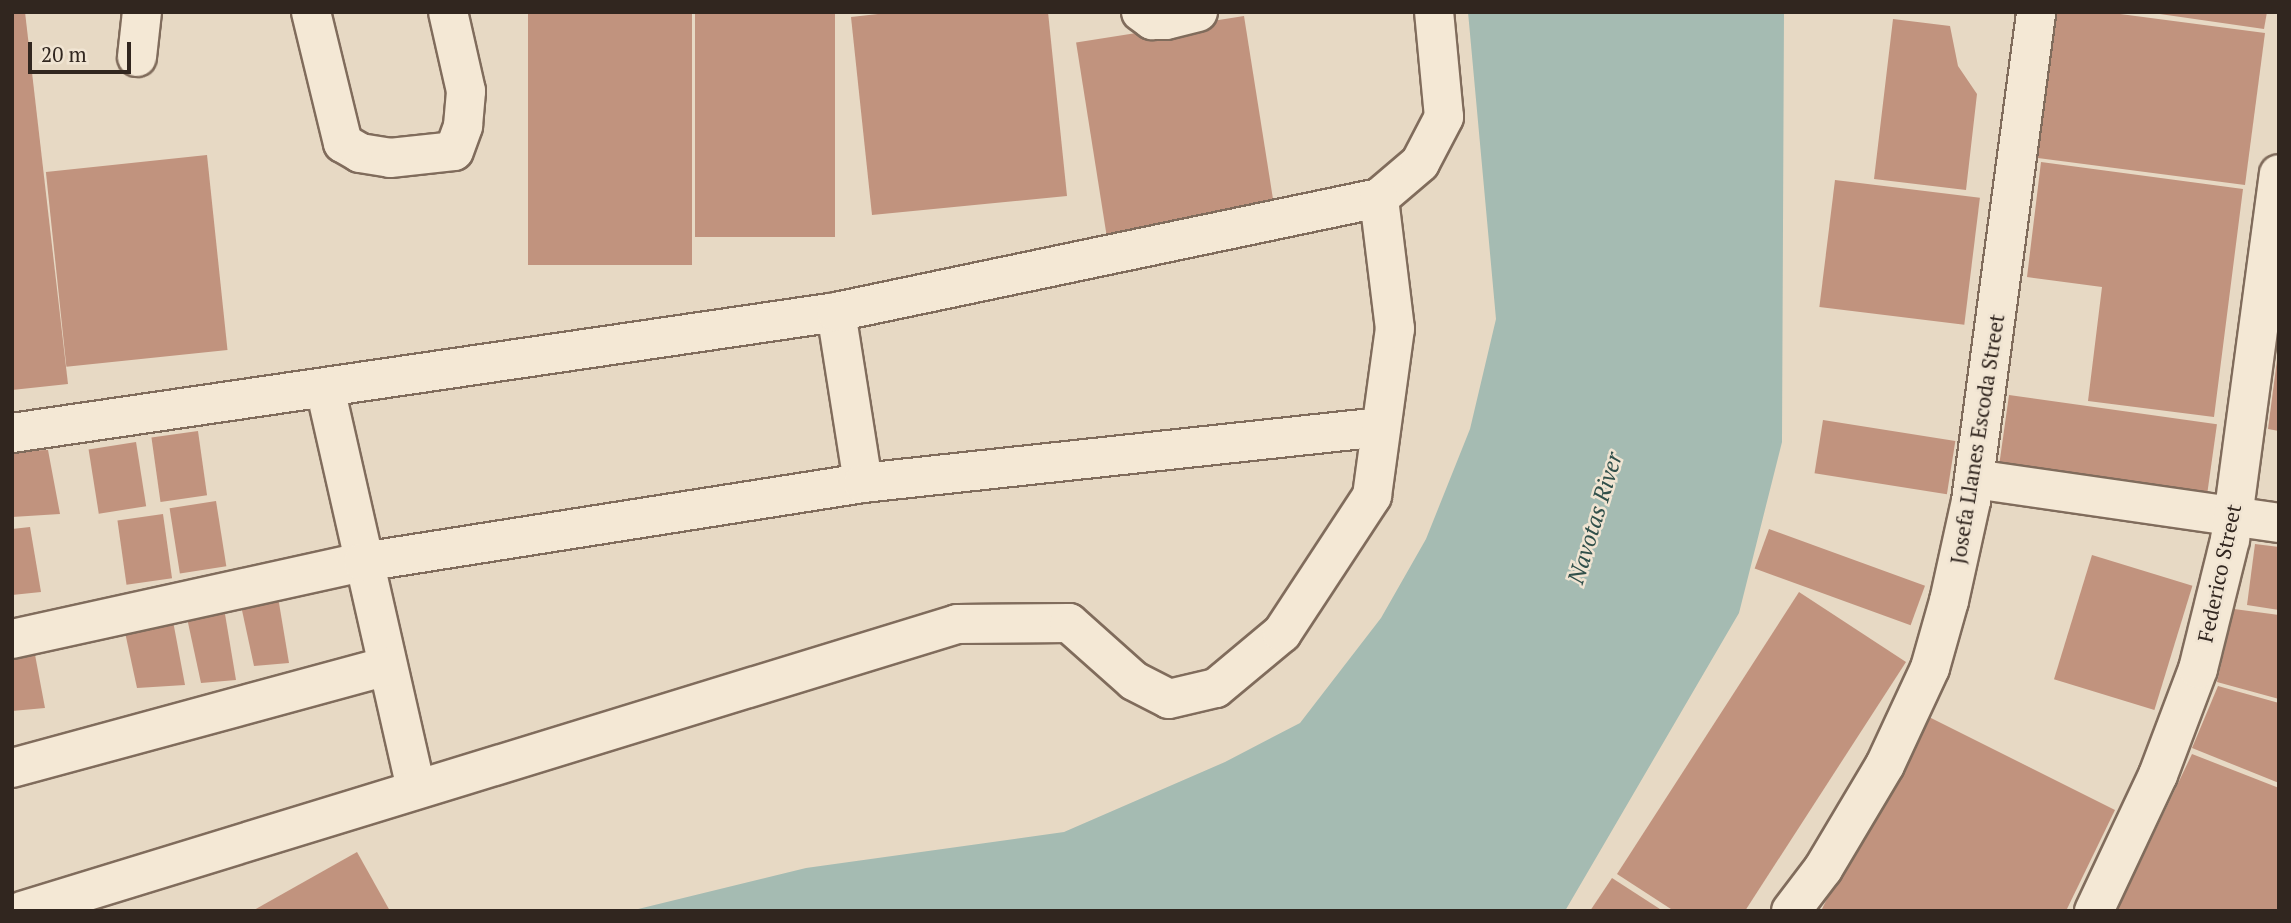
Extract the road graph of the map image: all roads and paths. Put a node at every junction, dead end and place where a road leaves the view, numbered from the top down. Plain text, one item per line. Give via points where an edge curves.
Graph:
1 (142, 12) edge
2 (311, 12) edge
3 (448, 12) edge
4 (1140, 12) edge
5 (1198, 12) edge
6 (1434, 12) edge
7 (2036, 12) edge
8 (137, 57) dead end
9 (2279, 174) edge
10 (1379, 198) junction
11 (836, 312) junction
12 (325, 388) junction
13 (1381, 427) junction
14 (12, 433) edge
15 (1974, 479) junction
16 (863, 484) junction
17 (2232, 518) junction
18 (2279, 523) edge
19 (363, 562) junction
20 (12, 639) edge
21 (387, 666) junction
22 (12, 768) edge
23 (416, 789) junction
24 (22, 911) edge
25 (1791, 911) edge
26 (2094, 911) edge

1 - 8 street
2 - 3 street via 343,143 360,153 390,158 454,150 463,126 466,91
4 - 5 street via 1152,20 1166,20
6 - 10 street via 1444,117 1420,163
7 - 15 street, Josefa Llanes Escoda Street
9 - 17 street, Federico Street
10 - 11 street
10 - 13 street via 1395,329
11 - 12 street
11 - 16 street
12 - 14 street
12 - 19 street
13 - 16 street
13 - 23 street via 1372,496 1282,633 1216,688 1168,699 1134,681 1069,623 957,624
15 - 17 street
15 - 25 street, Josefa Llanes Escoda Street via 1930,668 1885,765 1823,869
16 - 19 street
17 - 18 street
17 - 26 street, Federico Street via 2198,669 2158,775
19 - 20 street
19 - 21 street
21 - 22 street
21 - 23 street
23 - 24 street

